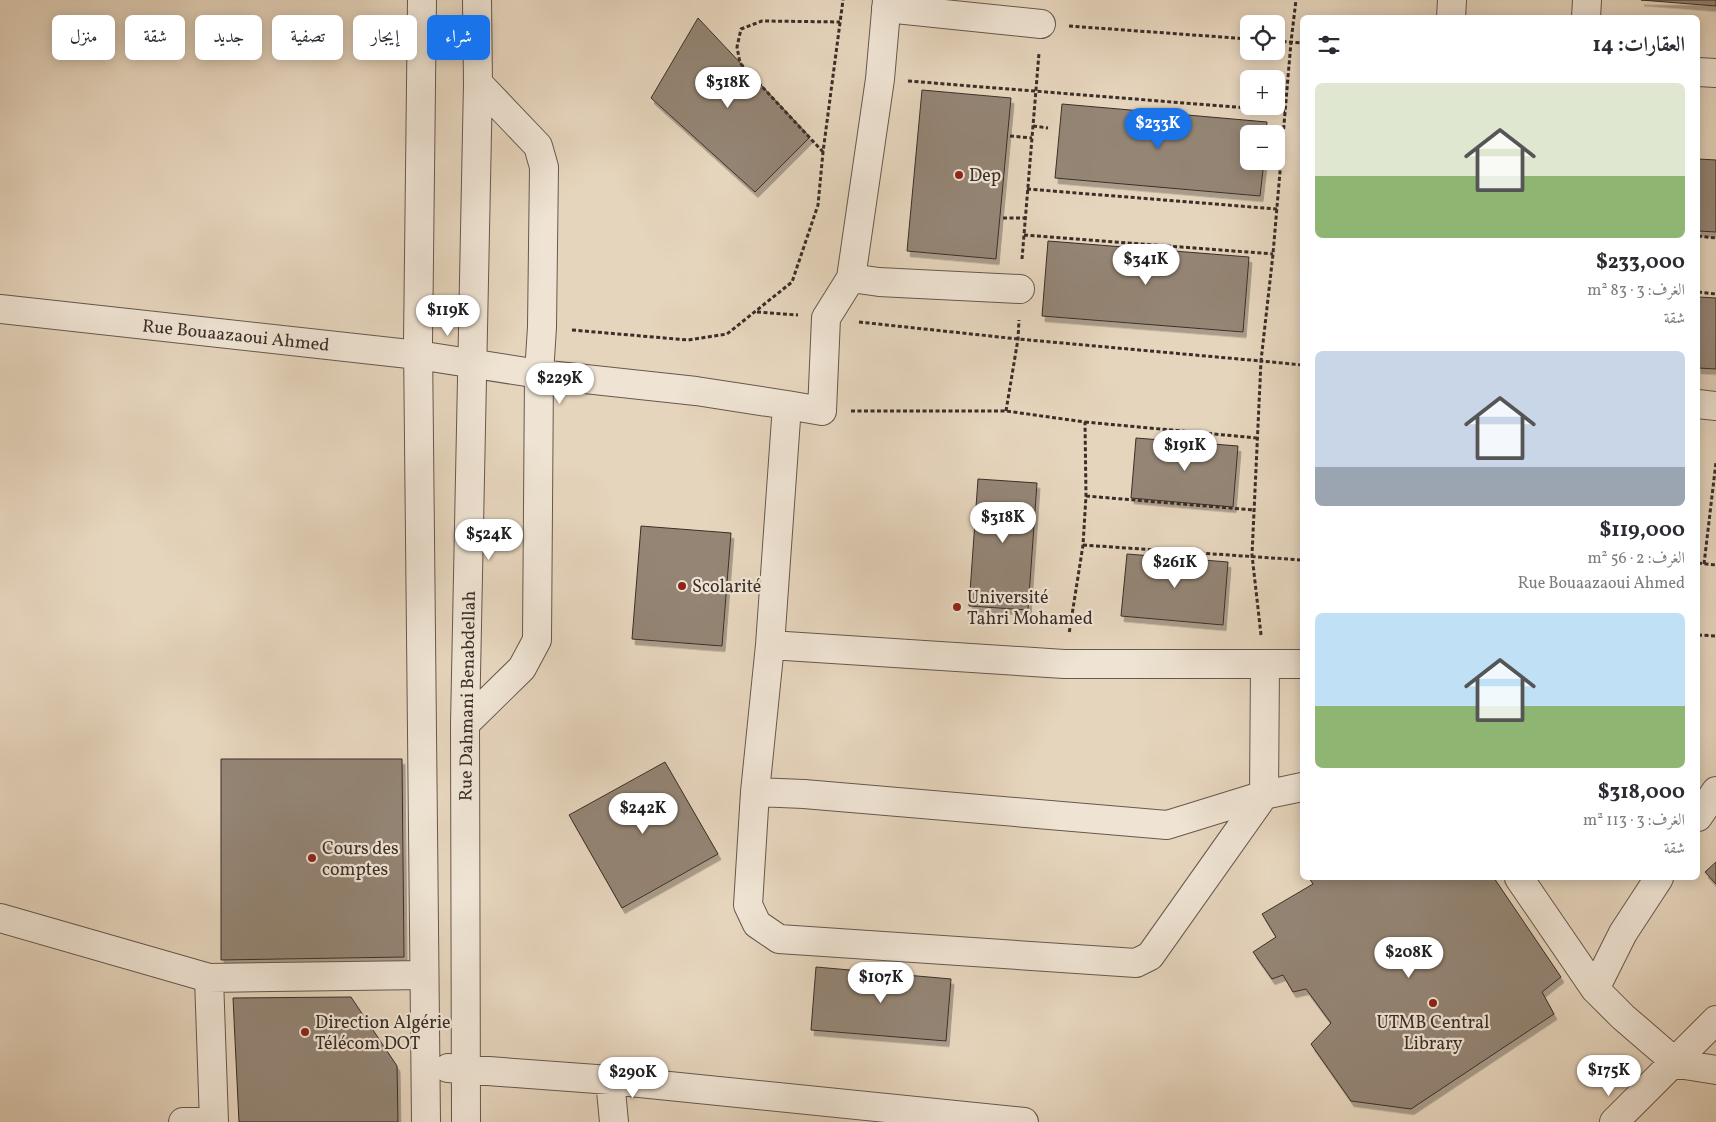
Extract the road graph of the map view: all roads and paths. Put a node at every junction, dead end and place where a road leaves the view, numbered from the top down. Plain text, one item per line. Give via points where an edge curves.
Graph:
1 (422, 0) edge
2 (477, 0) edge
3 (843, 0) edge
4 (1296, 0) edge
5 (1452, 0) edge
6 (1587, 0) edge
7 (887, 4) edge
8 (1451, 15) edge
9 (1586, 15) edge
10 (840, 22) junction
11 (1041, 24) junction
12 (1240, 38) edge
13 (1285, 42) edge
14 (1291, 42) junction
15 (1300, 43) edge
16 (1700, 72) edge
17 (1716, 73) edge
18 (880, 79) junction
19 (478, 83) junction
20 (1036, 91) junction
21 (1240, 107) edge
22 (1285, 111) edge
23 (1285, 115) edge
24 (1032, 126) junction
25 (1048, 128) dead end
26 (1010, 136) dead end
27 (1032, 138) junction
28 (823, 152) junction
29 (1027, 189) junction
30 (1277, 209) junction
31 (1003, 218) dead end
32 (1025, 218) junction
33 (1024, 236) junction
34 (1700, 236) edge
35 (1716, 238) edge
36 (1273, 254) junction
37 (851, 278) junction
38 (1020, 289) joint
39 (1700, 292) edge
40 (1716, 294) edge
41 (0, 309) edge
42 (757, 312) junction
43 (826, 318) junction
44 (542, 327) junction
45 (1018, 339) junction
46 (418, 354) junction
47 (1260, 361) junction
48 (471, 362) junction
49 (1300, 365) edge
50 (539, 374) junction
51 (1700, 404) edge
52 (787, 405) junction
53 (1716, 406) edge
54 (822, 411) junction
55 (1006, 411) junction
56 (1085, 422) junction
57 (1257, 438) junction
58 (1716, 462) edge
59 (1086, 496) junction
60 (1254, 510) junction
61 (1083, 545) junction
62 (1252, 555) junction
63 (1300, 560) edge
64 (1700, 563) edge
65 (1704, 564) junction
66 (1716, 565) edge
67 (1700, 635) edge
68 (1716, 636) edge
69 (770, 645) junction
70 (1064, 664) junction
71 (1300, 664) edge
72 (1264, 665) junction
73 (466, 724) junction
74 (1300, 787) edge
75 (1716, 791) edge
76 (756, 792) junction
77 (1264, 795) junction
78 (1700, 814) edge
79 (1520, 880) edge
80 (1658, 880) edge
81 (0, 918) edge
82 (424, 975) junction
83 (209, 978) junction
84 (1595, 988) junction
85 (1716, 1020) edge
86 (1673, 1062) junction
87 (426, 1067) junction
88 (466, 1068) junction
89 (1716, 1070) edge
90 (610, 1080) junction
91 (1637, 1112) edge
92 (183, 1122) edge
93 (214, 1122) edge
94 (426, 1122) edge
95 (466, 1122) edge
96 (614, 1122) edge
97 (1024, 1122) edge
98 (1614, 1122) edge

1 - 46 street
2 - 19 street, Rue Dahmani Benabdellah
3 - 10 path
4 - 14 path
5 - 8 street
6 - 9 street
7 - 11 street
7 - 18 street
10 - 28 path
10 - 28 path via 762,21 741,29 737,46 740,63
11 - 12 path
11 - 20 path
13 - 14 path
14 - 15 path
14 - 22 path
16 - 17 street
18 - 20 path
18 - 37 street
19 - 44 street via 538,146 544,167
19 - 48 street, Rue Dahmani Benabdellah
20 - 21 path
20 - 24 path
23 - 30 path
24 - 25 path
24 - 27 path
26 - 27 path
27 - 29 path
28 - 42 path via 818,205 792,282
29 - 30 path
29 - 32 path
30 - 36 path
31 - 32 path
32 - 33 path
33 - 36 path
33 - 38 path
34 - 35 path
36 - 47 path
37 - 38 street
37 - 43 street
39 - 40 path
41 - 46 street, Rue Bouaazaoui Ahmed
42 - 43 path
42 - 44 path via 727,334 688,340
43 - 45 path
43 - 54 street
44 - 50 street
45 - 47 path
45 - 55 path
46 - 48 street, Rue Bouaazaoui Ahmed
46 - 82 street
47 - 49 path
47 - 57 path
48 - 50 street, Rue Bouaazaoui Ahmed
48 - 73 street, Rue Dahmani Benabdellah
50 - 52 street, Rue Bouaazaoui Ahmed via 696,391
50 - 73 street via 538,640 522,668
51 - 53 street
52 - 54 street, Rue Bouaazaoui Ahmed
52 - 69 street
54 - 55 path
55 - 56 path
56 - 57 path
56 - 59 path
57 - 60 path
58 - 65 path
59 - 60 path
59 - 61 path
60 - 62 path
61 - 62 path
61 - 70 path
62 - 63 path
62 - 72 path
64 - 65 path
65 - 66 path
67 - 68 path
69 - 70 street
69 - 76 street
70 - 72 street
71 - 72 street
72 - 77 street
73 - 88 street, Rue Dahmani Benabdellah
74 - 77 street
75 - 78 street
76 - 77 street via 1166,825
76 - 77 street via 748,905 757,924 780,939 1136,963 1150,956
79 - 84 street
80 - 84 street via 1624,933
81 - 83 street
82 - 83 street
82 - 87 street
83 - 93 street
84 - 86 street
85 - 86 street
86 - 89 street
86 - 91 street
87 - 88 street
87 - 94 street
88 - 90 street
88 - 95 street, Rue Dahmani Benabdellah
90 - 96 street
90 - 97 street
91 - 98 street
92 - 93 street

